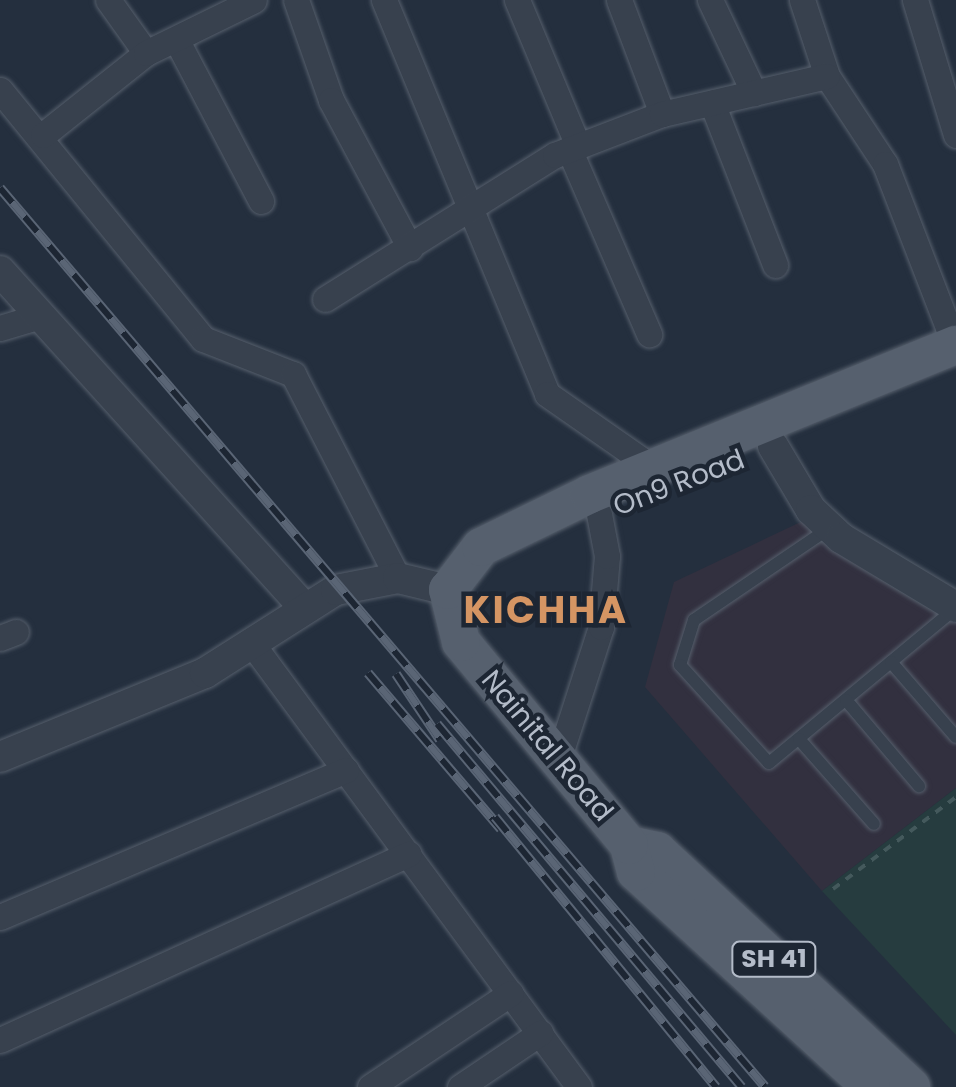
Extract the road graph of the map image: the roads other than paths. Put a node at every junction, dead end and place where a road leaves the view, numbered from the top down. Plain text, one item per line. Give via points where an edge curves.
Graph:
1 (108, 0) edge
2 (254, 0) edge
3 (296, 0) edge
4 (384, 0) edge
5 (517, 0) edge
6 (619, 0) edge
7 (710, 0) edge
8 (802, 0) edge
9 (915, 0) edge
10 (211, 10) edge
11 (176, 39) junction
12 (146, 53) junction
13 (828, 76) junction
14 (0, 90) edge
15 (754, 93) junction
16 (712, 103) junction
17 (662, 114) junction
18 (44, 135) junction
19 (956, 135) edge
20 (573, 148) junction
21 (261, 201) dead end
22 (470, 207) junction
23 (410, 248) junction
24 (776, 264) dead end
25 (0, 271) edge
26 (325, 299) dead end
27 (40, 316) junction
28 (0, 328) edge
29 (648, 334) dead end
30 (956, 345) edge
31 (956, 373) edge
32 (773, 446) junction
33 (653, 468) junction
34 (586, 511) junction
35 (830, 528) junction
36 (398, 578) junction
37 (448, 590) junction
38 (303, 606) junction
39 (956, 608) edge
40 (250, 641) junction
41 (891, 662) junction
42 (846, 700) junction
43 (956, 737) edge
44 (799, 739) junction
45 (0, 757) edge
46 (558, 760) junction
47 (346, 770) junction
48 (919, 786) dead end
49 (874, 824) dead end
50 (629, 845) junction
51 (409, 854) junction
52 (0, 917) edge
53 (511, 994) junction
54 (540, 1033) junction
55 (0, 1040) edge
56 (370, 1087) edge
57 (460, 1087) edge
58 (579, 1087) edge
59 (871, 1087) edge
60 (911, 1087) edge

1 - 12 street
2 - 10 street
3 - 23 street via 330,100
4 - 22 street
5 - 20 street
6 - 17 street
7 - 15 street
8 - 13 street
9 - 19 street
10 - 11 street
11 - 12 street
11 - 21 street
12 - 18 street
13 - 15 street
13 - 30 street via 884,164
14 - 18 street
15 - 16 street
16 - 17 street
16 - 24 street
17 - 20 street
18 - 36 street via 203,339 294,374
20 - 22 street
20 - 29 street
22 - 23 street
22 - 33 street via 547,394
23 - 26 street
25 - 27 street
27 - 28 street
27 - 38 street
30 - 33 main road
31 - 32 main road, On9 Road
32 - 34 main road, On9 Road
32 - 35 street
33 - 34 main road
34 - 37 main road, On9 Road via 481,547
34 - 46 street via 607,556 601,627
35 - 39 street
35 - 44 lane via 694,620 680,666 769,764
36 - 37 street
36 - 38 street
37 - 46 main road, Nainital Road / SH 41 via 461,642
38 - 40 street
39 - 41 lane
40 - 45 street via 205,673
40 - 47 street
41 - 42 lane
41 - 43 lane
42 - 44 lane
42 - 48 lane
44 - 49 lane
46 - 50 main road, Nainital Road / SH 41
47 - 51 street
47 - 52 street
50 - 59 main road, Nainital Road via 636,872
50 - 60 main road, Nainital Road / SH 41 via 657,851
51 - 53 street
51 - 55 street
53 - 54 street
53 - 56 street
54 - 57 street
54 - 58 street

